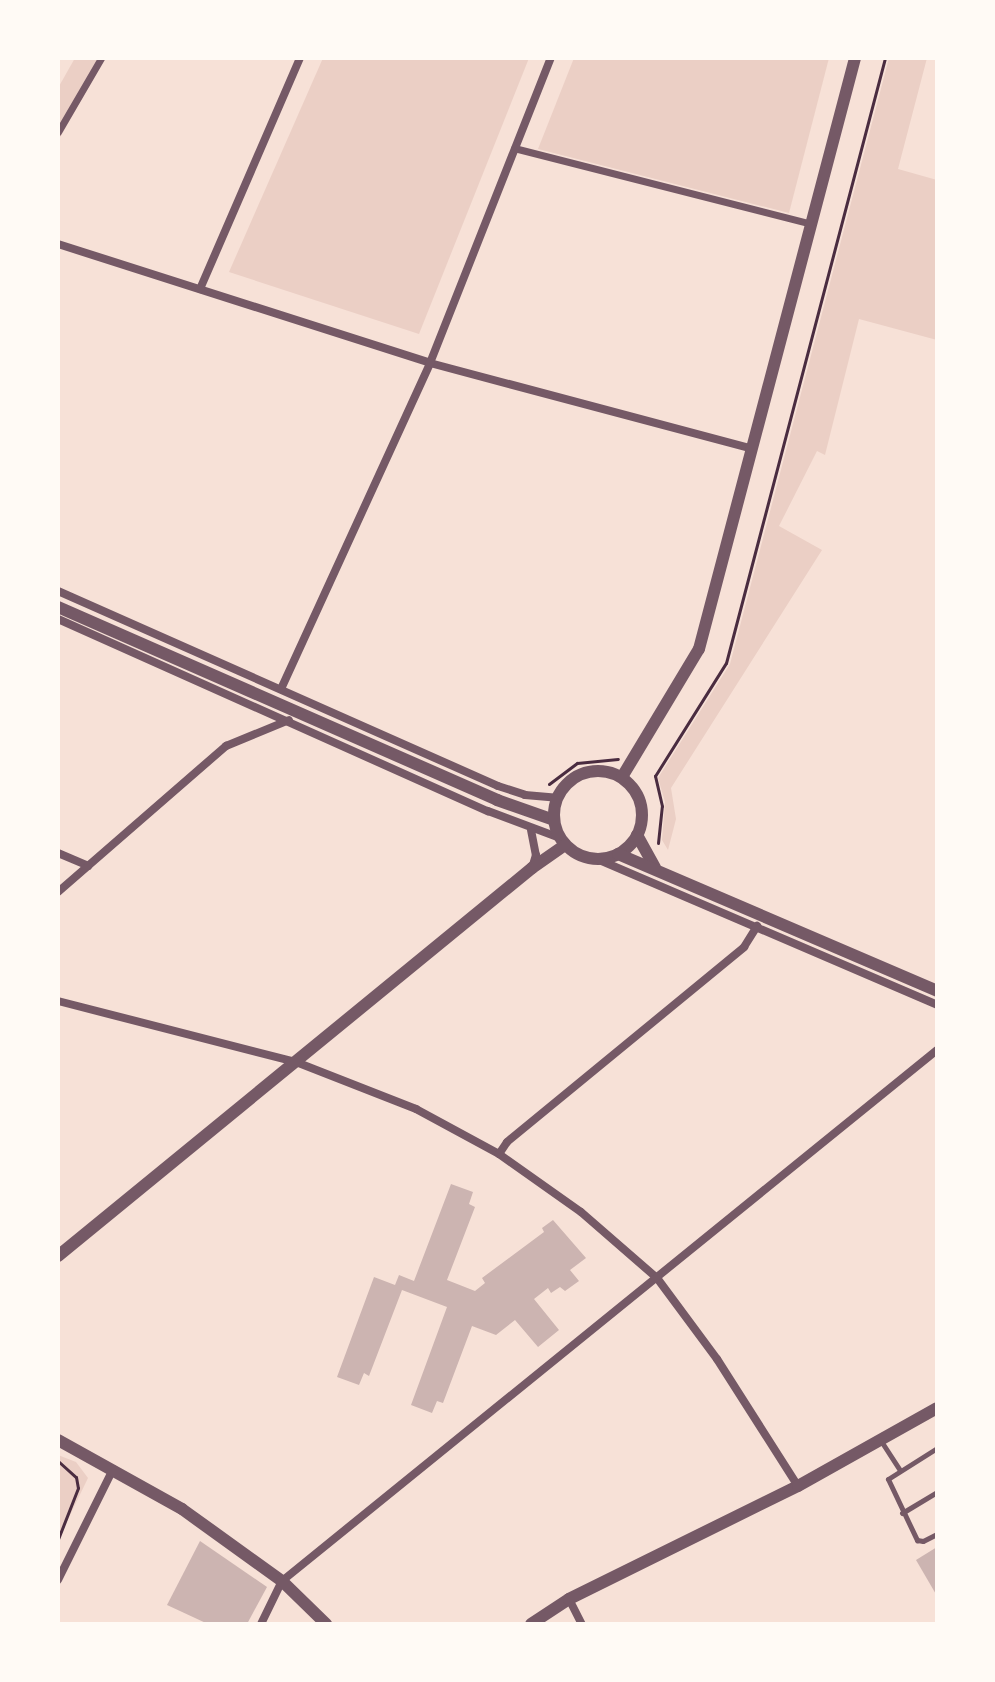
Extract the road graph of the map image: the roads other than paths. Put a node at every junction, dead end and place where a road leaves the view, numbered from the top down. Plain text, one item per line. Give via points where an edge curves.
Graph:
1 (101, 58) edge
2 (300, 58) edge
3 (551, 58) edge
4 (855, 58) edge
5 (58, 132) edge
6 (514, 148) junction
7 (812, 224) junction
8 (58, 244) edge
9 (200, 289) junction
10 (430, 363) junction
11 (753, 449) junction
12 (58, 591) edge
13 (58, 607) edge
14 (58, 619) edge
15 (281, 689) junction
16 (289, 720) junction
17 (622, 777) junction
18 (557, 798) junction
19 (554, 820) junction
20 (531, 830) junction
21 (637, 835) junction
22 (563, 841) junction
23 (58, 853) edge
24 (618, 854) junction
25 (597, 859) junction
26 (88, 866) junction
27 (655, 867) junction
28 (532, 868) junction
29 (58, 892) edge
30 (757, 926) junction
31 (937, 991) edge
32 (58, 1001) edge
33 (937, 1005) edge
34 (937, 1050) edge
35 (296, 1062) junction
36 (499, 1154) junction
37 (58, 1256) edge
38 (657, 1278) junction
39 (937, 1408) edge
40 (58, 1440) edge
41 (880, 1440) junction
42 (937, 1448) edge
43 (114, 1468) junction
44 (900, 1470) junction
45 (798, 1486) junction
46 (937, 1492) edge
47 (902, 1513) junction
48 (937, 1534) edge
49 (58, 1580) edge
50 (282, 1581) junction
51 (569, 1599) junction
52 (261, 1624) edge
53 (326, 1624) edge
54 (531, 1624) edge
55 (582, 1624) edge

1 - 5 street
2 - 9 street
3 - 6 street
4 - 7 street
6 - 7 street
6 - 10 street
7 - 11 street
8 - 9 street
9 - 10 street
10 - 11 street
10 - 15 street
11 - 17 street via 699,649
12 - 15 street
13 - 19 street via 497,800
14 - 16 street
15 - 18 street via 498,786
16 - 20 street
16 - 26 street via 226,746
17 - 18 street via 588,771 564,786
17 - 21 street via 642,807
18 - 19 street
19 - 22 street
20 - 22 street
20 - 28 street via 536,855
21 - 24 street
21 - 27 street
22 - 25 street
22 - 28 street
23 - 26 street
24 - 25 street
24 - 27 street
25 - 30 street
26 - 29 street
27 - 31 street
28 - 35 street
30 - 33 street
30 - 36 street via 744,947 507,1142
32 - 35 street
34 - 38 street
35 - 36 street via 405,1104
35 - 37 street
36 - 38 street via 581,1212
38 - 45 street via 717,1359
38 - 50 street
39 - 41 street
40 - 43 street
41 - 44 lane
41 - 45 street
42 - 44 lane
43 - 49 street
43 - 50 street
44 - 47 lane via 888,1483
45 - 51 street
46 - 47 lane
47 - 48 lane via 919,1542
50 - 52 street
50 - 53 street
51 - 54 street
51 - 55 street

